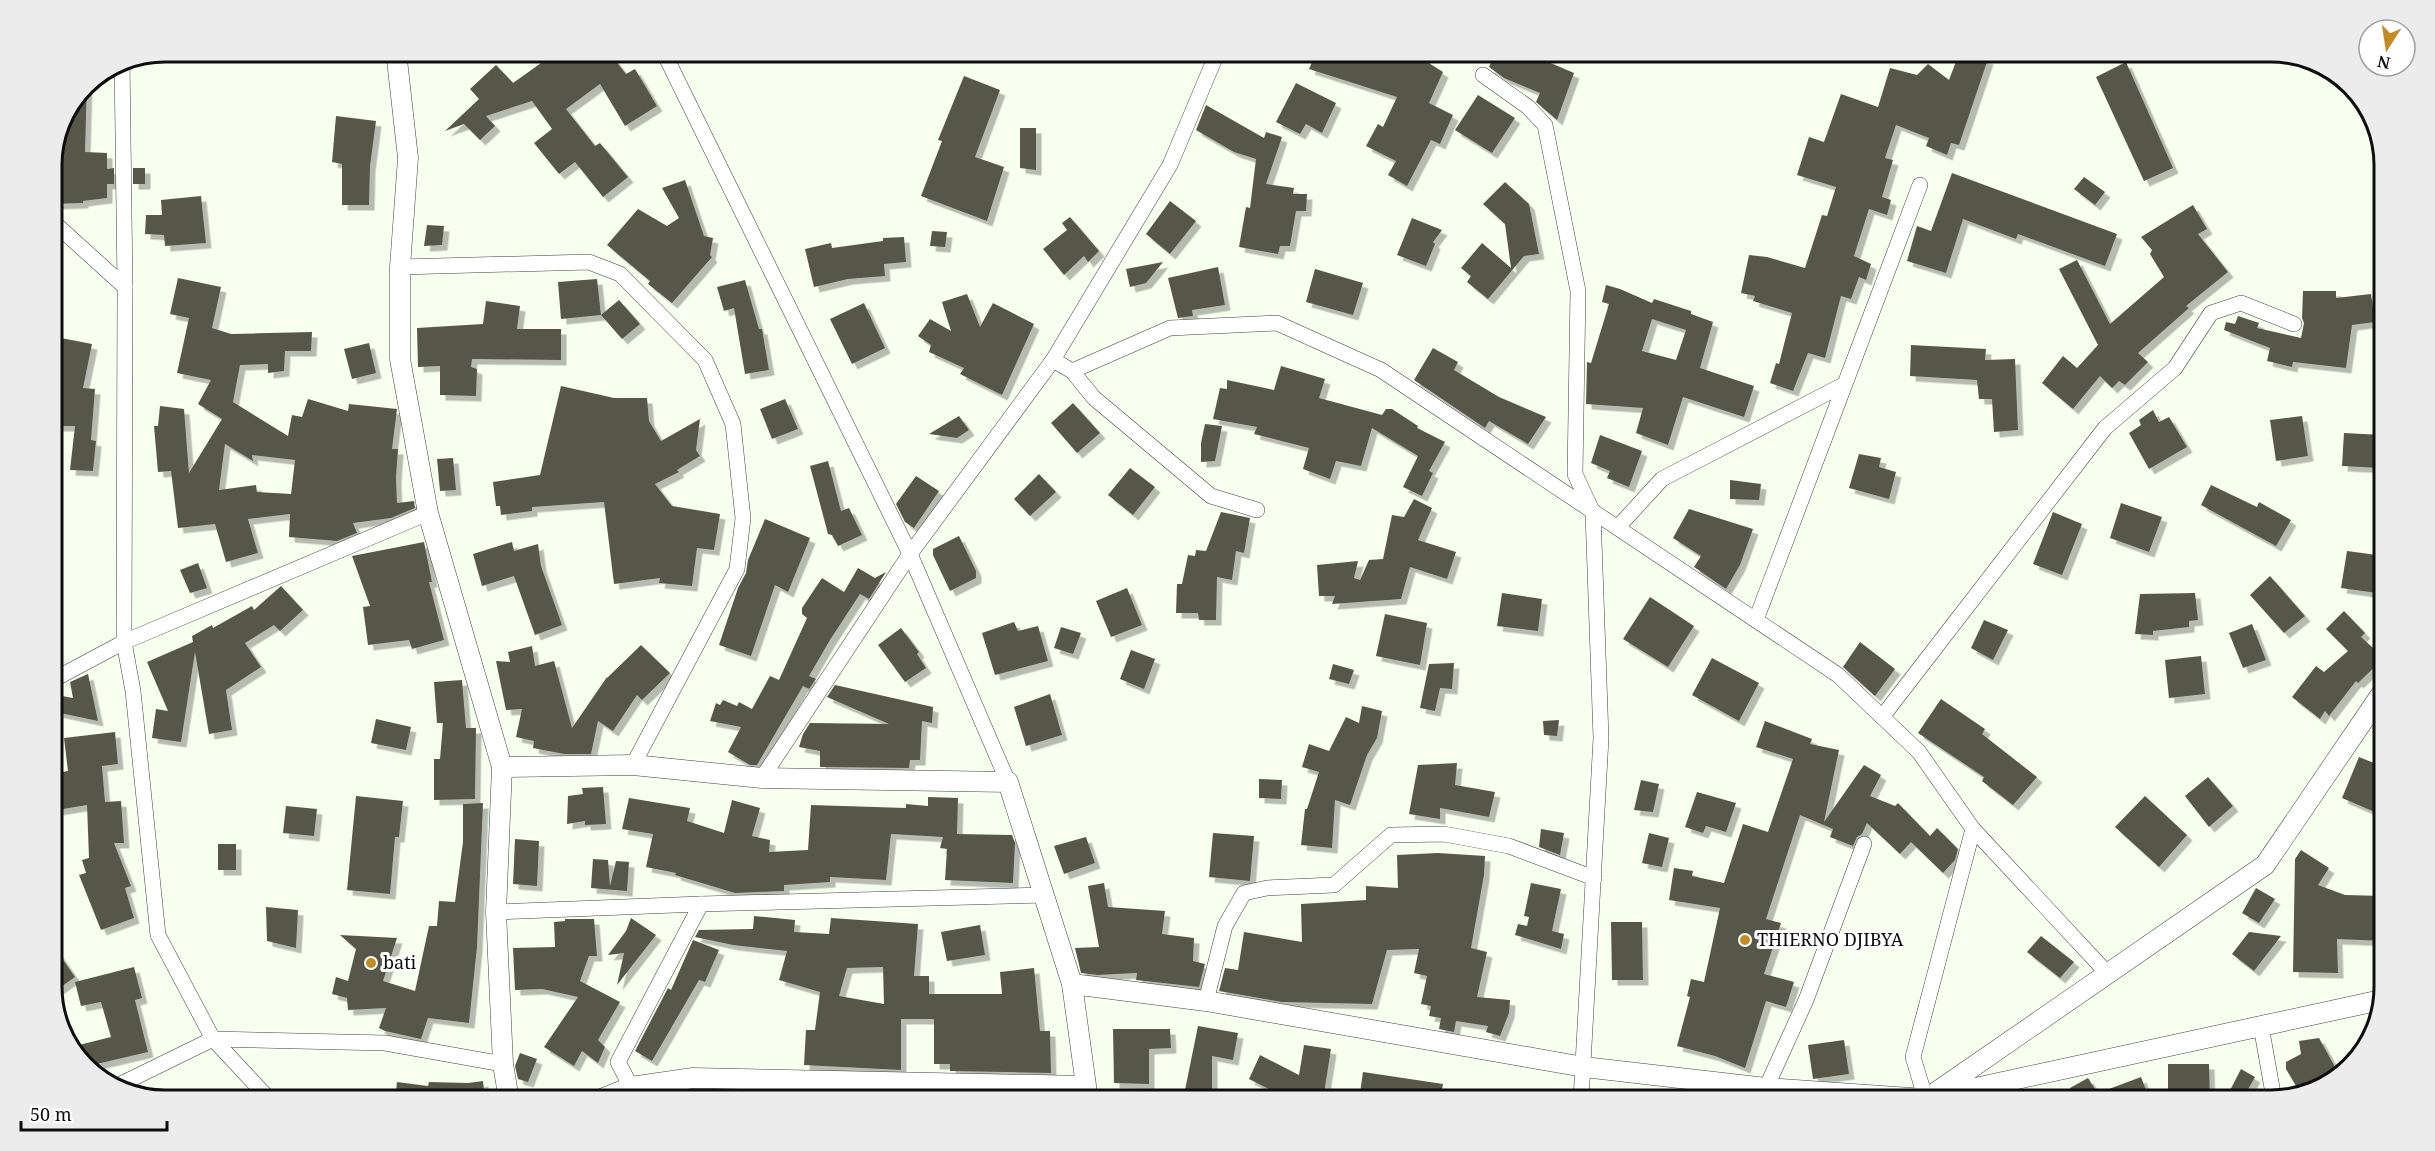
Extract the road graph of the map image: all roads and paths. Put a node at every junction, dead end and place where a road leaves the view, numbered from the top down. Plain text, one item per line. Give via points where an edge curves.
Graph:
1 (397, 62) edge
2 (668, 62) edge
3 (1213, 62) edge
4 (122, 71) edge
5 (1483, 75) dead end
6 (1920, 185) dead end
7 (62, 230) edge
8 (400, 267) junction
9 (125, 287) junction
10 (2294, 324) dead end
11 (1053, 360) junction
12 (1072, 371) junction
13 (1843, 385) junction
14 (1257, 510) dead end
15 (428, 513) junction
16 (1593, 513) junction
17 (1618, 527) junction
18 (910, 554) junction
19 (1755, 620) junction
20 (124, 642) junction
21 (62, 675) edge
22 (2374, 705) edge
23 (1882, 717) junction
24 (633, 765) junction
25 (502, 767) junction
26 (762, 778) junction
27 (1008, 782) junction
28 (1973, 829) junction
29 (1864, 844) dead end
30 (1594, 878) junction
31 (1045, 895) junction
32 (701, 904) junction
33 (496, 912) junction
34 (2108, 974) junction
35 (1072, 984) junction
36 (1206, 1000) junction
37 (2373, 1002) edge
38 (2261, 1026) junction
39 (213, 1039) junction
40 (503, 1064) junction
41 (1584, 1067) junction
42 (125, 1082) edge
43 (631, 1087) junction
44 (1766, 1089) junction
45 (261, 1090) edge
46 (507, 1090) edge
47 (624, 1090) edge
48 (879, 1090) edge
49 (1087, 1090) edge
50 (1582, 1090) edge
51 (1781, 1090) edge
52 (1923, 1090) edge
53 (1940, 1090) edge
54 (1971, 1090) edge
55 (2272, 1090) edge

1 - 8 street via 408,158
2 - 18 street
3 - 11 street via 1170,165
4 - 9 street
5 - 16 street via 1528,107 1545,125 1578,291 1575,474
6 - 13 street
7 - 9 street
8 - 15 street via 400,359
8 - 24 street via 589,262 620,274 705,360 732,424 742,518 737,569
9 - 20 street
10 - 23 street via 2241,303 2211,312 2175,368 2105,428
11 - 12 street
11 - 18 street
12 - 14 street via 1094,398 1210,496
12 - 16 street via 1170,328 1277,323 1382,370
13 - 17 street via 1662,479
13 - 19 street
15 - 20 street
15 - 25 street
16 - 17 street
16 - 30 street via 1600,738
17 - 19 street
18 - 26 street
18 - 27 street
19 - 23 street via 1838,675
20 - 21 street
20 - 39 street via 134,691 158,935
22 - 34 street via 2265,865
23 - 28 street via 1919,752
24 - 25 street
24 - 26 street
25 - 33 street
26 - 27 street
27 - 31 street
28 - 34 street
28 - 52 street via 1913,1057
29 - 44 street via 1806,1000
30 - 36 street via 1509,846 1444,834 1391,835 1334,885 1245,893 1225,926
30 - 41 street
31 - 32 street
31 - 35 street
32 - 33 street
32 - 43 street via 618,1062
33 - 40 street
34 - 53 street
35 - 36 street
35 - 49 street
36 - 41 street
37 - 38 street
38 - 54 street
38 - 55 street
39 - 40 street via 385,1043
39 - 42 street
39 - 45 street
40 - 46 street
41 - 44 street
41 - 50 street
43 - 47 street
43 - 48 street via 693,1078
44 - 51 street

